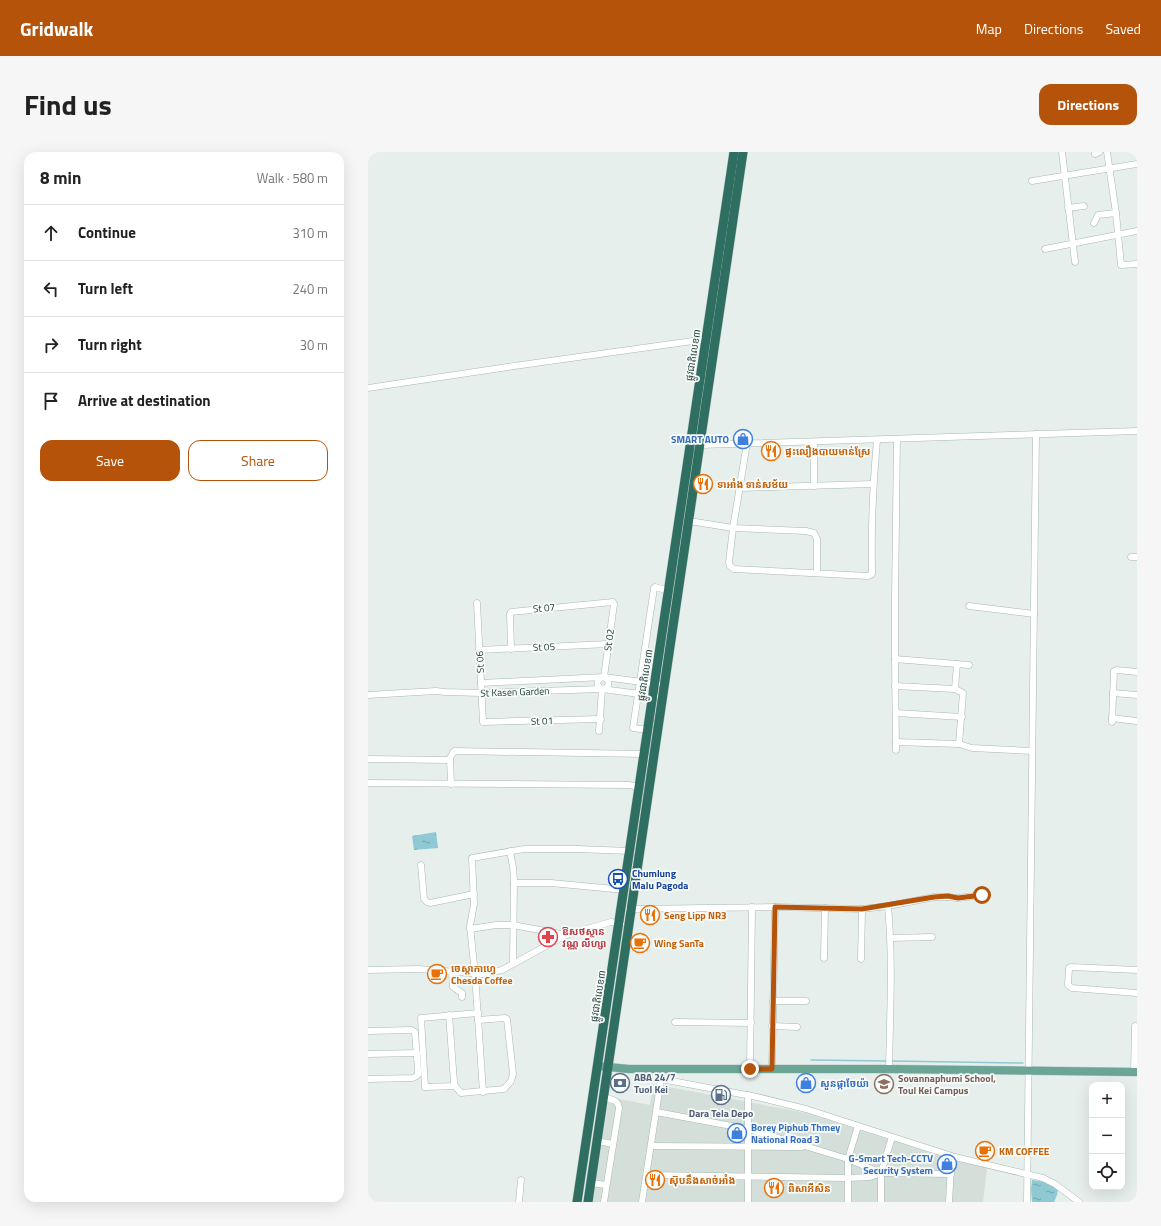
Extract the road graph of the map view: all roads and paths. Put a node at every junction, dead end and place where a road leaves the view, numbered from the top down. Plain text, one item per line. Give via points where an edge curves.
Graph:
1 (734, 152) edge
2 (743, 152) edge
3 (1062, 152) edge
4 (1107, 152) edge
5 (1136, 164) edge
6 (1110, 169) junction
7 (1137, 172) edge
8 (1064, 175) junction
9 (1032, 180) dead end
10 (1084, 206) dead end
11 (1068, 208) junction
12 (1116, 213) junction
13 (1094, 223) dead end
14 (1137, 231) edge
15 (1118, 235) junction
16 (1073, 244) junction
17 (1045, 248) dead end
18 (1075, 262) dead end
19 (1137, 264) edge
20 (707, 338) junction
21 (368, 388) edge
22 (1137, 431) edge
23 (1036, 434) junction
24 (897, 439) junction
25 (877, 440) junction
26 (814, 442) junction
27 (747, 443) junction
28 (696, 445) junction
29 (873, 484) junction
30 (814, 486) junction
31 (740, 488) junction
32 (689, 521) junction
33 (733, 528) junction
34 (817, 572) junction
35 (669, 590) junction
36 (477, 603) dead end
37 (614, 603) joint
38 (970, 606) dead end
39 (1034, 614) junction
40 (608, 644) junction
41 (511, 649) junction
42 (479, 650) junction
43 (895, 659) junction
44 (957, 664) junction
45 (969, 665) dead end
46 (1137, 672) edge
47 (604, 677) junction
48 (639, 682) junction
49 (481, 683) junction
50 (660, 685) junction
51 (895, 686) junction
52 (602, 689) junction
53 (955, 689) junction
54 (481, 693) junction
55 (1113, 693) junction
56 (638, 694) junction
57 (368, 695) edge
58 (658, 696) junction
59 (1137, 696) edge
60 (896, 713) junction
61 (962, 717) junction
62 (601, 719) junction
63 (1136, 721) dead end
64 (483, 722) joint
65 (648, 730) junction
66 (599, 731) dead end
67 (896, 742) junction
68 (959, 744) junction
69 (896, 750) dead end
70 (1032, 751) junction
71 (645, 754) junction
72 (368, 759) edge
73 (450, 760) junction
74 (368, 783) edge
75 (451, 784) junction
76 (640, 787) junction
77 (510, 851) junction
78 (630, 851) junction
79 (421, 865) dead end
80 (514, 883) junction
81 (625, 890) junction
82 (474, 894) junction
83 (982, 895) dead end
84 (888, 906) junction
85 (752, 907) junction
86 (775, 907) junction
87 (825, 908) junction
88 (626, 909) junction
89 (862, 909) junction
90 (624, 924) junction
91 (513, 925) junction
92 (470, 929) junction
93 (566, 935) junction
94 (932, 937) dead end
95 (891, 938) junction
96 (824, 958) dead end
97 (861, 959) dead end
98 (513, 963) junction
99 (368, 970) edge
100 (1137, 970) edge
101 (452, 972) junction
102 (475, 974) junction
103 (1137, 993) edge
104 (462, 997) dead end
105 (773, 1001) junction
106 (806, 1001) dead end
107 (478, 1013) junction
108 (450, 1015) junction
109 (478, 1020) junction
110 (675, 1022) dead end
111 (751, 1022) junction
112 (772, 1026) junction
113 (1135, 1026) dead end
114 (797, 1027) dead end
115 (368, 1031) edge
116 (417, 1053) junction
117 (368, 1054) edge
118 (889, 1064) junction
119 (598, 1066) junction
120 (608, 1067) junction
121 (661, 1069) junction
122 (750, 1069) junction
123 (772, 1069) junction
124 (1029, 1071) junction
125 (1135, 1072) edge
126 (368, 1079) edge
127 (661, 1079) junction
128 (455, 1086) junction
129 (483, 1092) junction
130 (748, 1095) junction
131 (604, 1097) junction
132 (656, 1112) junction
133 (858, 1126) junction
134 (748, 1129) junction
135 (892, 1137) junction
136 (597, 1141) junction
137 (613, 1144) junction
138 (651, 1146) junction
139 (748, 1147) junction
140 (808, 1147) junction
141 (955, 1157) junction
142 (848, 1159) junction
143 (881, 1173) junction
144 (1028, 1173) junction
145 (951, 1174) junction
146 (647, 1175) junction
147 (748, 1177) junction
148 (848, 1178) junction
149 (521, 1180) dead end
150 (591, 1183) junction
151 (606, 1185) junction
152 (519, 1202) edge
153 (577, 1202) edge
154 (588, 1202) edge
155 (604, 1202) edge
156 (642, 1202) edge
157 (748, 1202) edge
158 (848, 1202) edge
159 (881, 1202) edge
160 (949, 1202) edge
161 (1027, 1202) edge
162 (1079, 1202) edge

1 - 20 highway, ផ្លូវជាតិលេខ៣
2 - 28 highway, ផ្លូវជាតិលេខ៣
3 - 8 street
4 - 6 street
5 - 6 street
5 - 7 street
6 - 8 street
6 - 12 street
8 - 9 street
8 - 11 street
10 - 11 street
11 - 16 street
12 - 13 street via 1098,215
12 - 15 street
14 - 15 street
15 - 16 street
15 - 19 street via 1121,265
16 - 17 street
16 - 18 street
20 - 21 street
20 - 28 highway, ផ្លូវជាតិលេខ៣
22 - 23 street
23 - 24 street
23 - 39 street
24 - 25 street
24 - 43 street
25 - 26 street
25 - 29 street
26 - 27 street
26 - 30 street
27 - 28 street
27 - 31 street
28 - 32 highway, ផ្លូវជាតិលេខ៣
28 - 35 highway, ផ្លូវជាតិលេខ៣
29 - 30 street
29 - 34 street via 872,574 868,576
30 - 31 street
31 - 33 street
32 - 33 street
32 - 50 highway, ផ្លូវជាតិលេខ៣
33 - 34 street via 814,533 817,539
33 - 34 street via 730,566 734,569
35 - 48 street via 654,588
35 - 50 highway, ផ្លូវជាតិលេខ៣
36 - 42 street, St 06
37 - 40 street, St 02
37 - 41 street, St 07 via 512,612
38 - 39 street
39 - 70 street
40 - 41 street, St 05
40 - 47 street, St 02
41 - 42 street, St 05
42 - 49 street, St 06
43 - 44 street
43 - 51 street
44 - 45 street
44 - 53 street
46 - 55 street via 1114,671
47 - 48 street, St Kasen Garden
47 - 49 street, St Kasen Garden
47 - 52 street, St 02 via 609,683 608,687
48 - 50 street, St Kasen Garden
48 - 56 street
49 - 54 street, St 06
50 - 58 highway, ផ្លូវជាតិលេខ៣
51 - 53 street
51 - 60 street
52 - 54 street, St Kasen Garden
52 - 56 street, St Kasen Garden
52 - 62 street
53 - 61 street via 963,693
54 - 57 street, St Kasen Garden via 436,691
54 - 64 street, St 06
55 - 59 street
55 - 63 street via 1112,720
56 - 58 street, St Kasen Garden
56 - 65 street via 633,728
58 - 65 highway, ផ្លូវជាតិលេខ៣
58 - 88 highway, ផ្លូវជាតិលេខ៣
60 - 61 street
60 - 67 street
61 - 68 street
62 - 64 street, St 01
62 - 66 street
65 - 71 highway, ផ្លូវជាតិលេខ៣
67 - 68 street
67 - 69 street
68 - 70 street via 972,748
70 - 124 street
71 - 73 street via 459,750 452,753
71 - 76 highway, ផ្លូវជាតិលេខ៣
72 - 73 street
73 - 75 street
74 - 75 street
75 - 76 street
76 - 78 highway, ផ្លូវជាតិលេខ៣
77 - 78 street
77 - 80 street
77 - 82 street via 472,858
78 - 81 highway, ផ្លូវជាតិលេខ៣
79 - 82 street via 424,899 427,902
80 - 81 street via 551,883
80 - 91 street
81 - 88 highway, ផ្លូវជាតិលេខ៣
82 - 92 street
83 - 84 street via 934,897
84 - 89 street
84 - 95 street
85 - 86 street
85 - 88 street
85 - 111 street
86 - 87 street
86 - 105 street
87 - 89 street
87 - 96 street
88 - 90 highway, ផ្លូវជាតិលេខ៣
89 - 97 street
90 - 93 street via 611,922
90 - 119 highway, ផ្លូវជាតិលេខ៣
90 - 120 highway, ផ្លូវជាតិលេខ៣
91 - 92 street
91 - 93 street
91 - 98 street
92 - 102 street
93 - 98 street
94 - 95 street
95 - 118 street
98 - 102 street via 502,970
99 - 101 street via 419,969
100 - 103 street via 1071,967 1068,985 1072,988
101 - 102 street
101 - 104 street via 453,987 462,993
102 - 107 street
105 - 106 street
105 - 112 street
107 - 108 street
107 - 109 street
108 - 128 street
108 - 128 street via 421,1018 425,1088
109 - 129 street
109 - 129 street via 507,1019 513,1071 507,1087
110 - 111 street
111 - 122 street
112 - 114 street
112 - 123 street
113 - 125 street
115 - 116 street via 414,1031
116 - 117 street
116 - 126 street via 416,1077
118 - 123 main road
118 - 124 main road
119 - 120 main road
119 - 153 highway, ផ្លូវជាតិលេខ៣
120 - 121 main road
120 - 131 highway, ផ្លូវជាតិលេខ៣
121 - 122 main road
121 - 127 street
122 - 123 main road
124 - 125 main road
124 - 144 street
127 - 130 street
127 - 132 street
128 - 129 street via 463,1093
130 - 133 street via 806,1109
130 - 134 street
131 - 136 highway, ផ្លូវជាតិលេខ៣
131 - 137 street via 618,1104
132 - 134 street
132 - 138 street
133 - 135 street
133 - 142 street
134 - 139 street
134 - 140 street
135 - 141 street
135 - 143 street
136 - 137 street
136 - 150 highway, ផ្លូវជាតិលេខ៣
137 - 151 street
138 - 139 street
138 - 146 street
139 - 140 street
139 - 147 street
140 - 142 street
141 - 144 street
141 - 145 street
142 - 143 street
142 - 148 street
143 - 145 street
143 - 148 street via 870,1177
143 - 159 street
144 - 161 street
144 - 162 street via 1055,1184
145 - 160 street
146 - 147 street
146 - 156 street
147 - 148 street
147 - 157 street
148 - 158 street
149 - 152 street
150 - 151 street
150 - 154 highway, ផ្លូវជាតិលេខ៣
151 - 155 street

